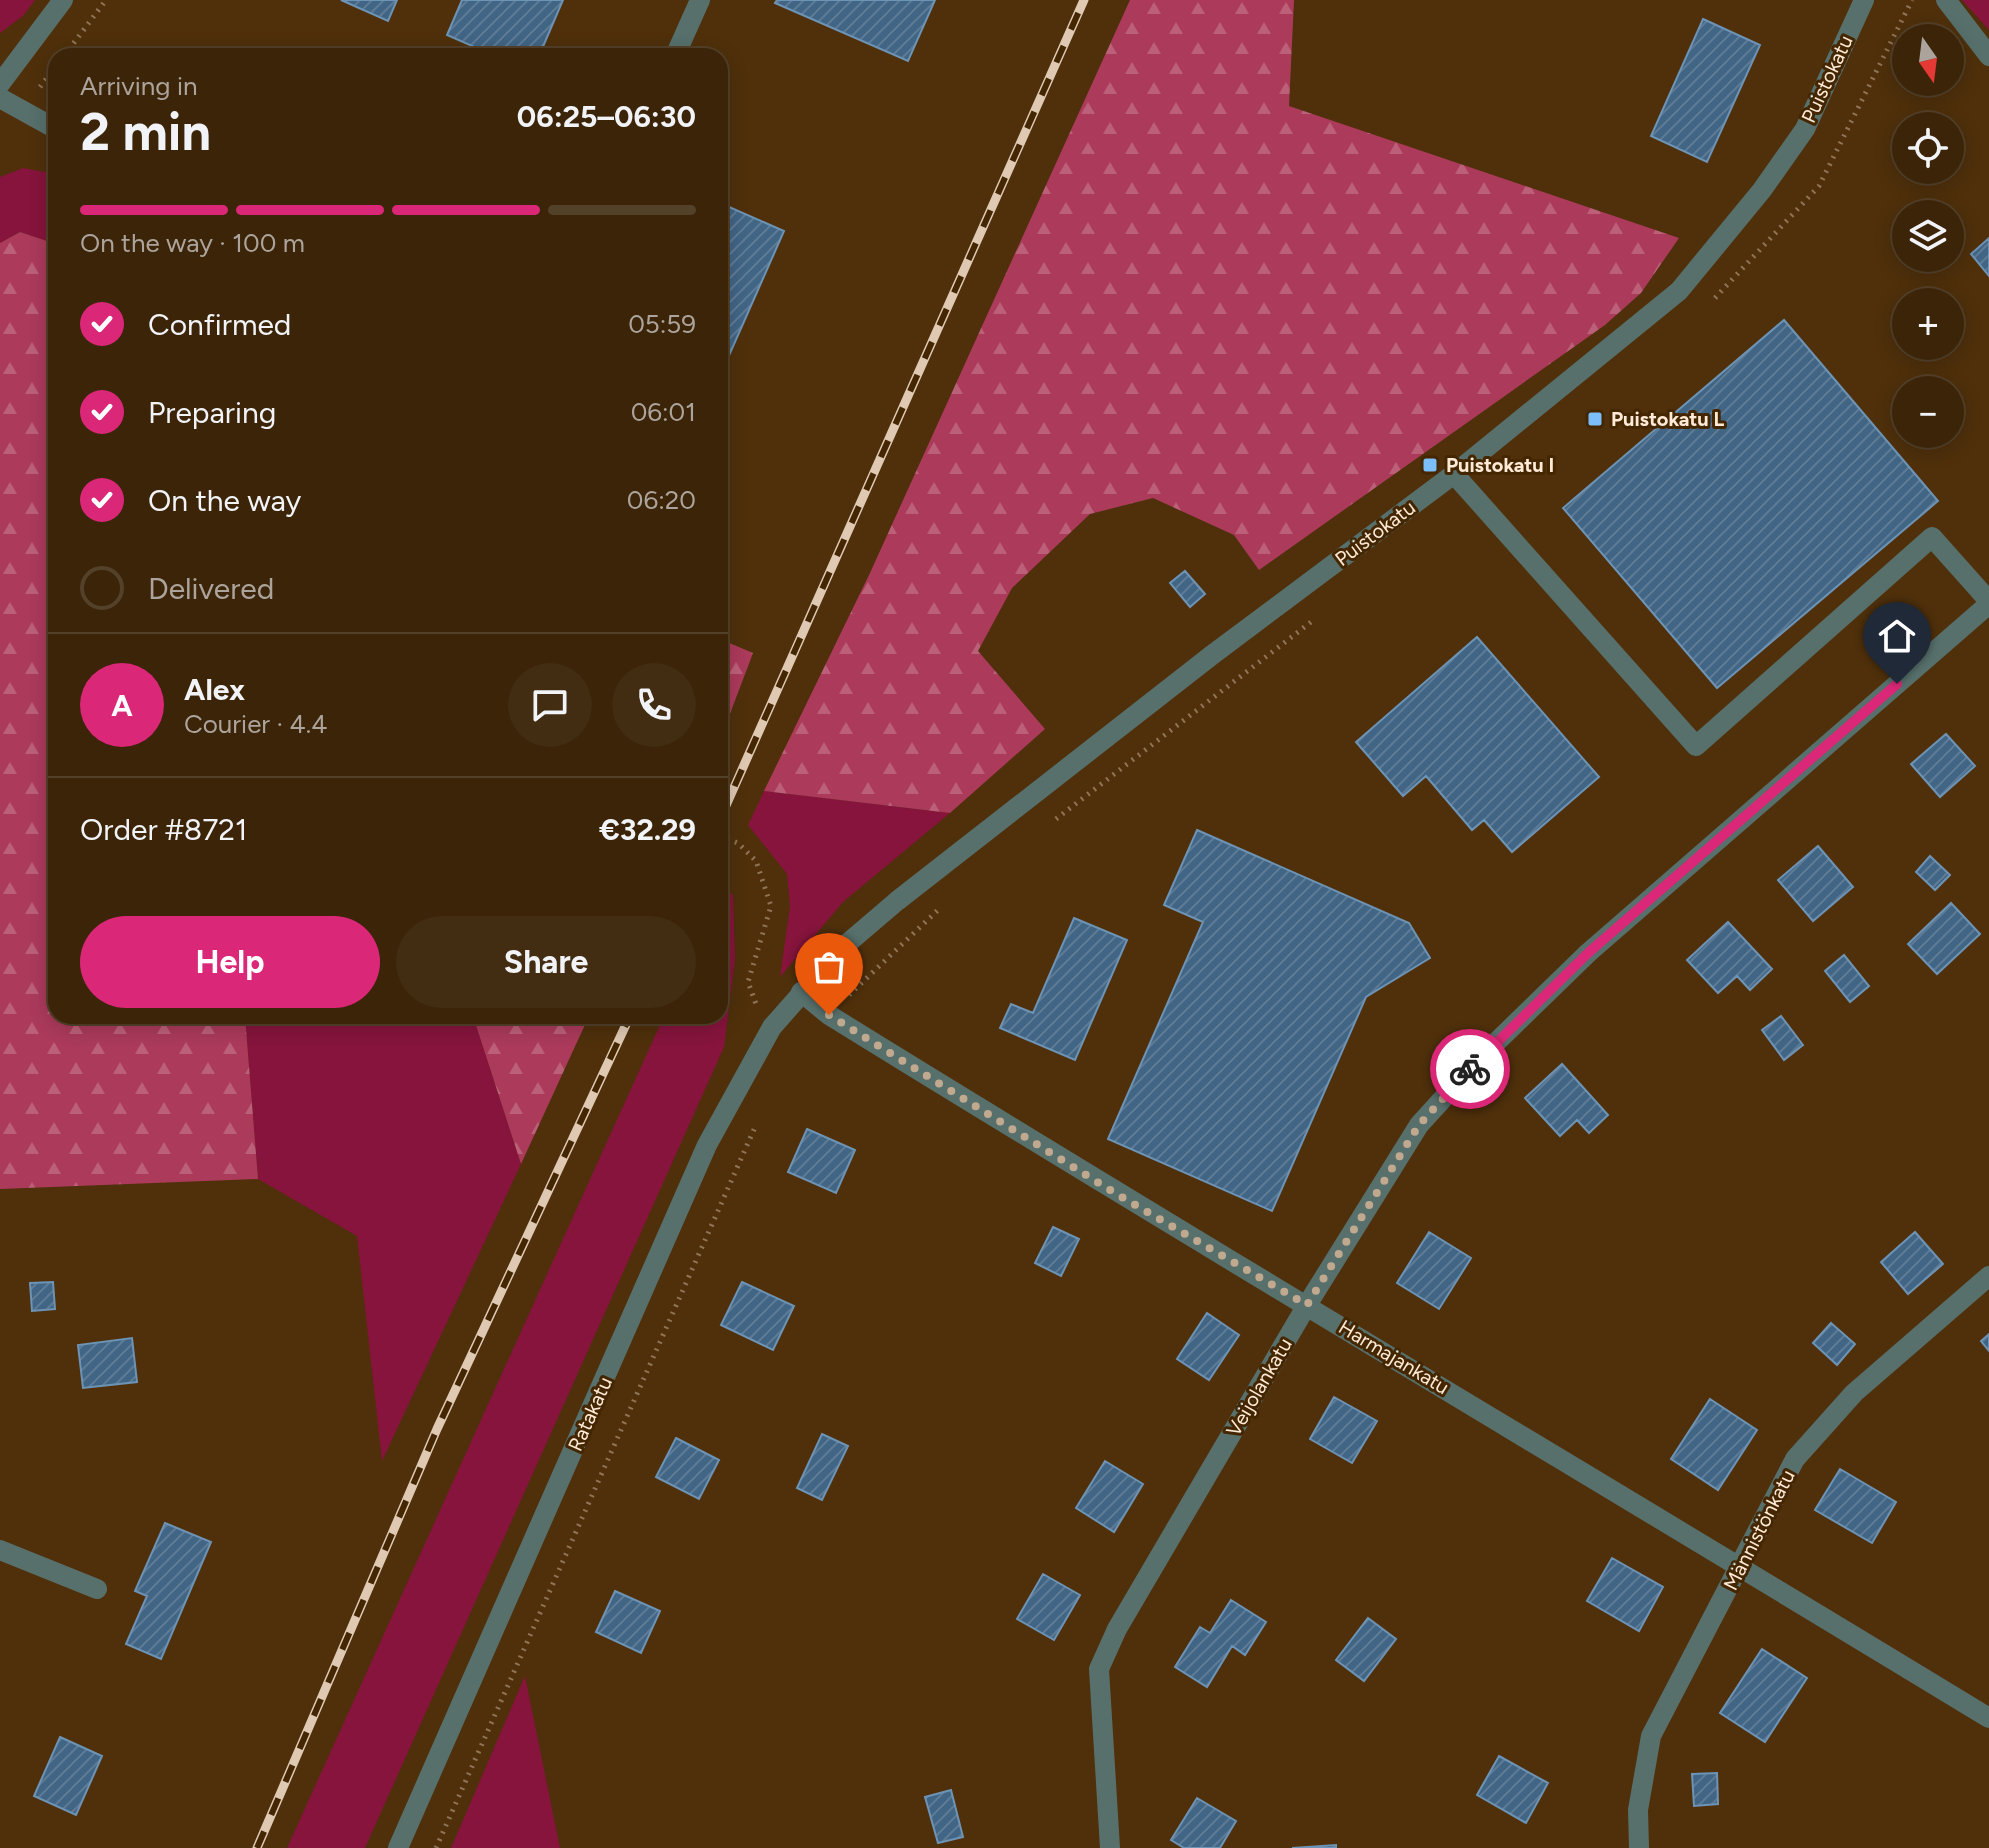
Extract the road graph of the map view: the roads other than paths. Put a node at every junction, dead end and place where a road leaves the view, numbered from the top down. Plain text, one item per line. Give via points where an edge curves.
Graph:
1 (63, 0) edge
2 (700, 0) edge
3 (1864, 0) edge
4 (1946, 0) edge
5 (679, 48) edge
6 (1989, 56) edge
7 (0, 84) edge
8 (0, 98) edge
9 (48, 125) edge
10 (1454, 474) junction
11 (1989, 602) edge
12 (801, 992) junction
13 (1989, 1276) edge
14 (1307, 1305) junction
15 (0, 1550) edge
16 (1741, 1567) junction
17 (97, 1589) dead end
18 (1989, 1718) edge
19 (398, 1848) edge
20 (1110, 1848) edge
21 (1639, 1848) edge

1 - 7 street
2 - 5 street
3 - 10 street, Puistokatu via 1805,129 1679,291
4 - 6 street
8 - 9 street
10 - 11 street via 1696,746 1932,537
10 - 12 street, Puistokatu via 910,891 842,948
11 - 14 street, Veijolankatu via 1588,953 1479,1059 1419,1125
12 - 14 street, Harmajankatu via 829,1015 1115,1193
12 - 19 street, Ratakatu via 772,1027 707,1145
13 - 16 street, Männistönkatu via 1854,1393 1795,1459
14 - 16 street, Harmajankatu
14 - 20 street, Veijolankatu via 1117,1629 1099,1669
15 - 17 street
16 - 18 street, Harmajankatu
16 - 21 street, Männistönkatu via 1651,1736 1638,1810

